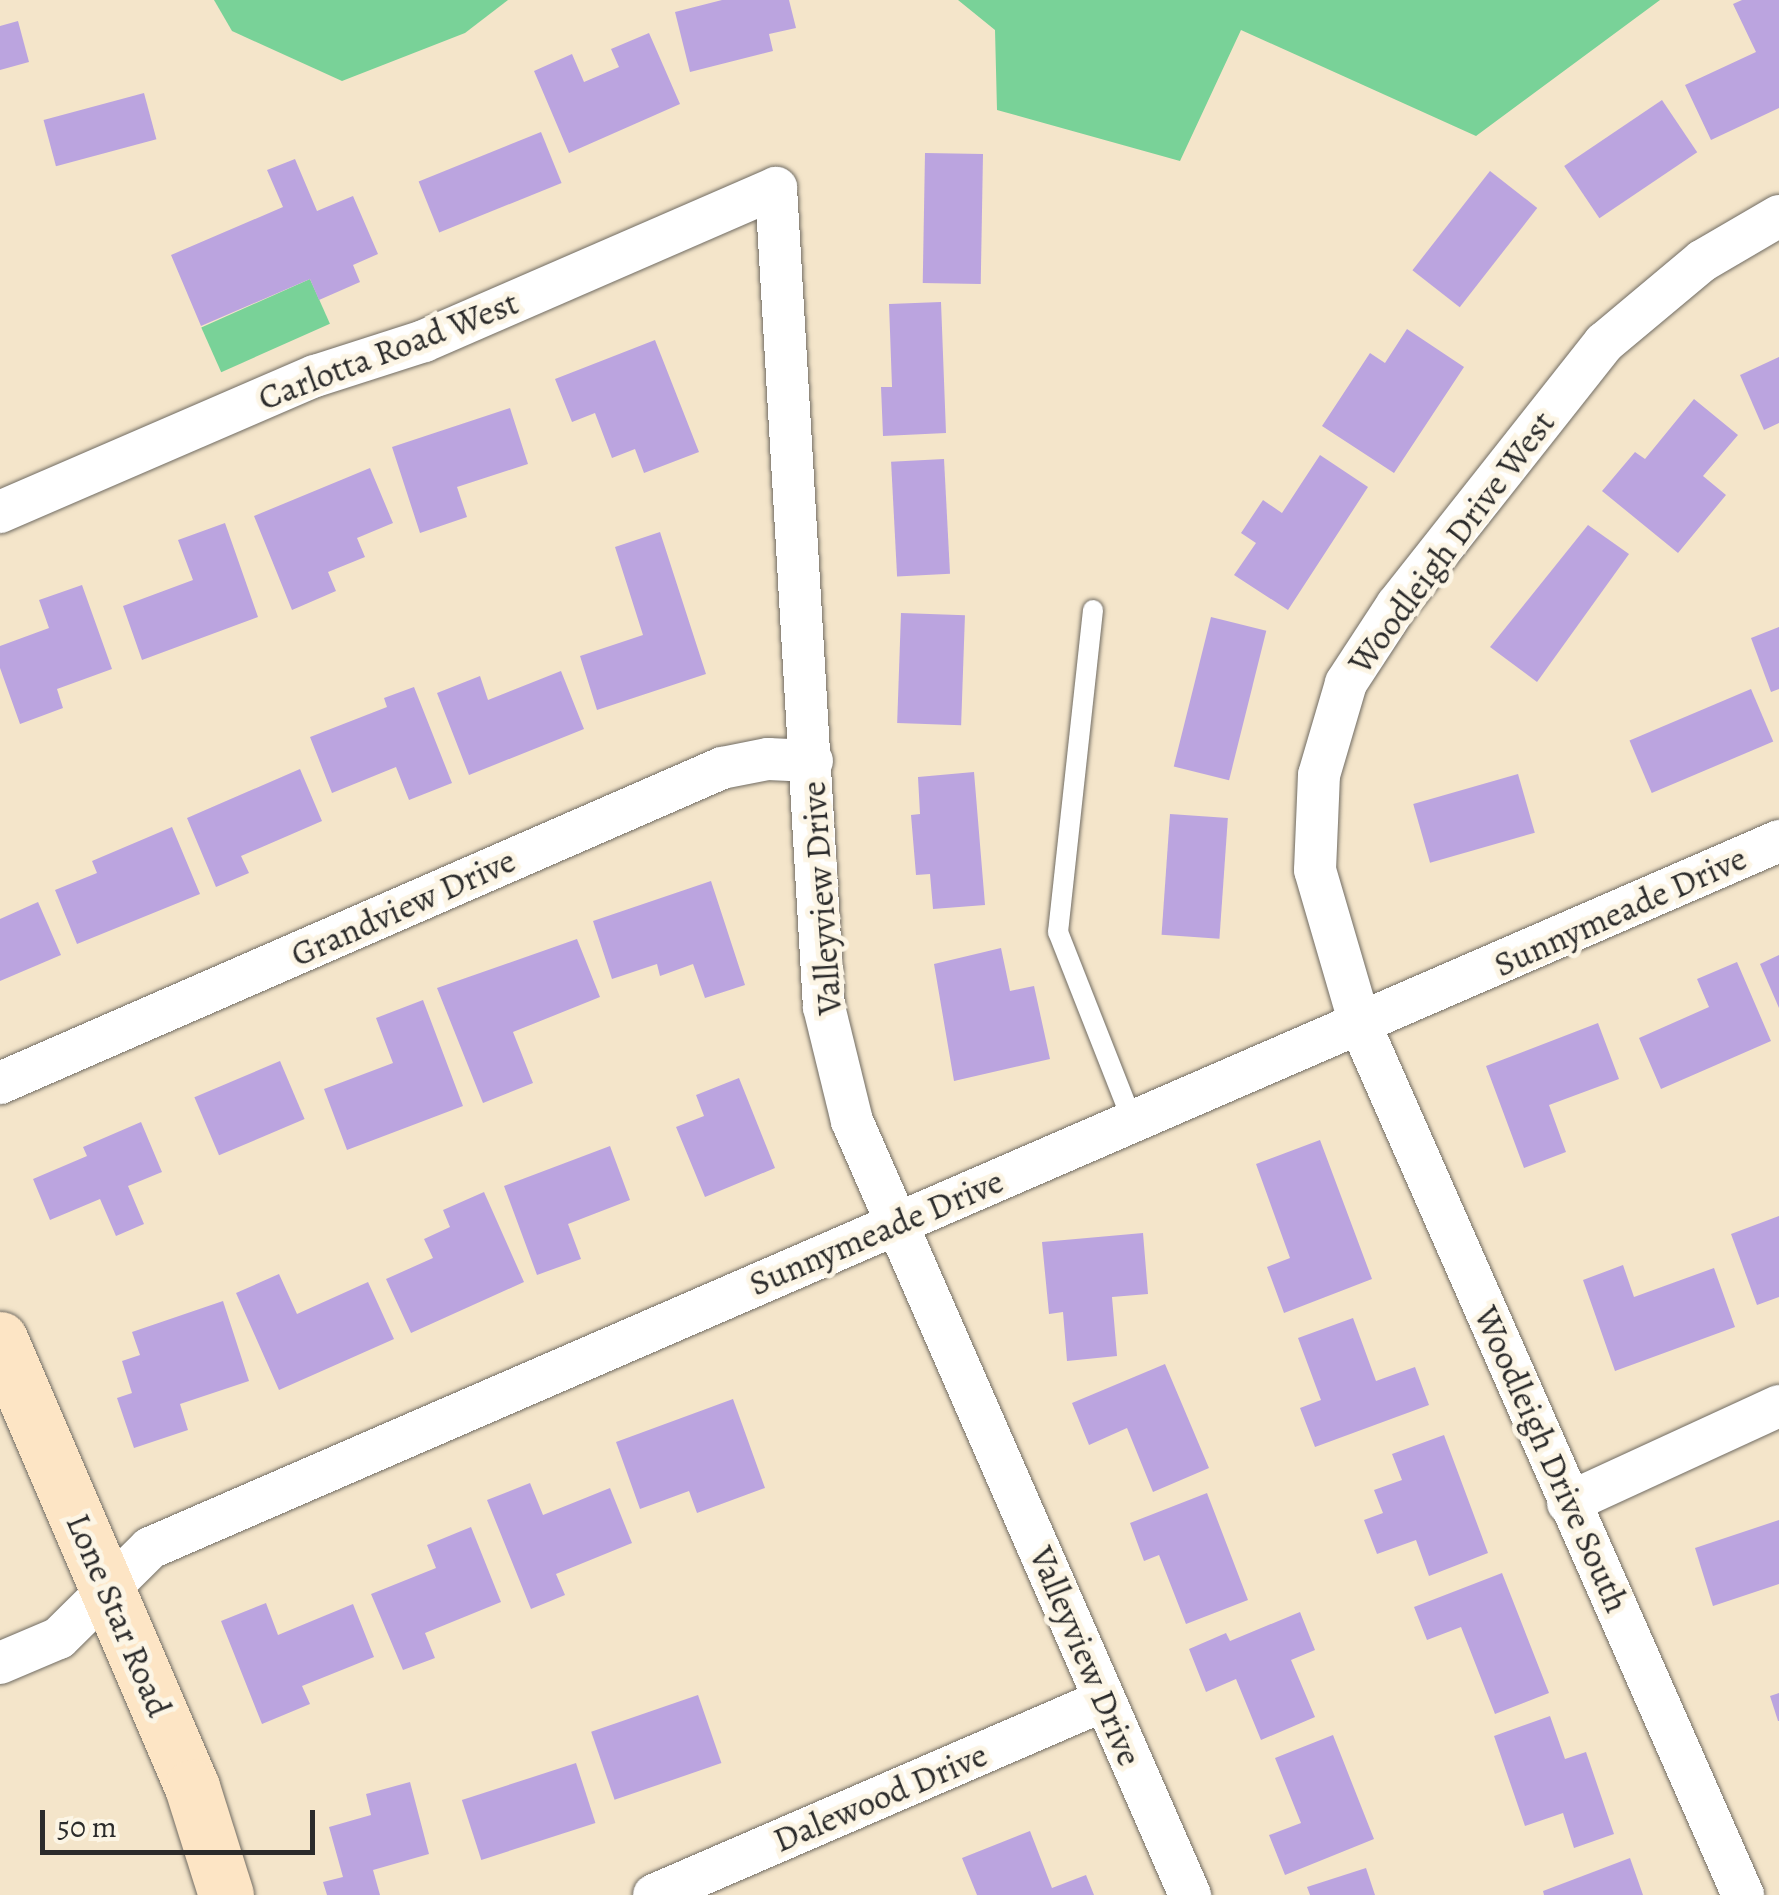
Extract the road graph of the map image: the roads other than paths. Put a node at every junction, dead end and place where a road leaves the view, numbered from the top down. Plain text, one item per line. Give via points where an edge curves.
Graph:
1 (776, 188) joint
2 (1779, 216) edge
3 (0, 512) edge
4 (1093, 610) dead end
5 (812, 761) junction
6 (1779, 841) edge
7 (1360, 1024) junction
8 (0, 1082) edge
9 (1133, 1122) junction
10 (898, 1222) junction
11 (0, 1339) edge
12 (1779, 1406) edge
13 (1568, 1503) junction
14 (108, 1591) junction
15 (0, 1664) edge
16 (1105, 1700) junction
17 (226, 1895) edge
18 (654, 1895) edge
19 (1190, 1895) edge
20 (1743, 1895) edge

1 - 3 street, Carlotta Road West via 424,341 315,376
1 - 5 street, Valleyview Drive
2 - 7 street, Woodleigh Drive West via 1702,261 1604,343 1504,464 1346,683 1319,775 1315,870
4 - 9 lane via 1058,932
5 - 8 street, Grandview Drive via 722,768
5 - 10 street, Valleyview Drive via 824,1007 852,1121
6 - 7 street, Sunnymeade Drive
7 - 9 street, Sunnymeade Drive
7 - 13 street, Woodleigh Drive South
9 - 10 street, Sunnymeade Drive
10 - 14 street, Sunnymeade Drive via 150,1548
10 - 16 street, Valleyview Drive
11 - 14 street, Lone Star Road
12 - 13 street
13 - 20 street, Woodleigh Drive South
14 - 15 street, Sunnymeade Drive via 59,1638
14 - 17 street, Lone Star Road via 192,1787
16 - 18 street, Dalewood Drive
16 - 19 street, Valleyview Drive

